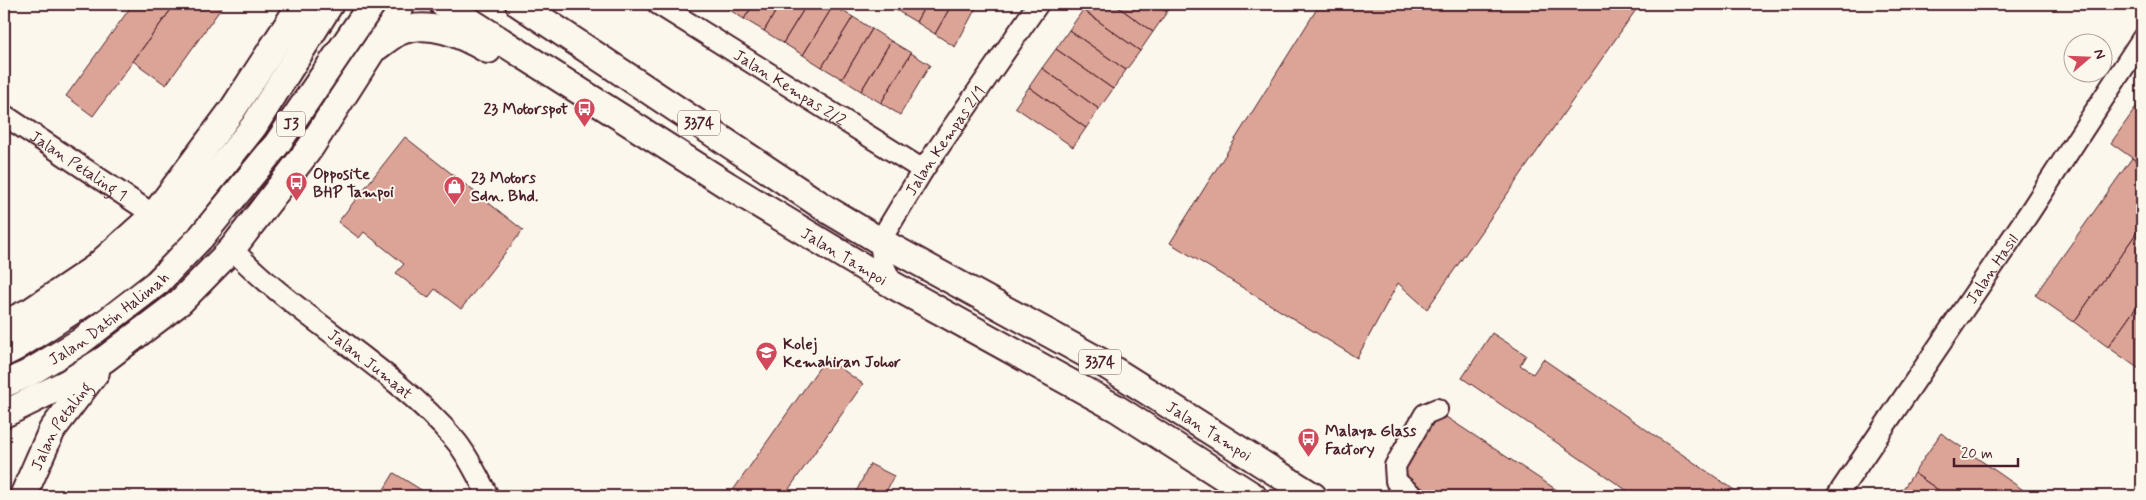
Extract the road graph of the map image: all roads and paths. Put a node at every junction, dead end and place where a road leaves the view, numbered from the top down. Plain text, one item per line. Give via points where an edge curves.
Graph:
1 (279, 4) edge
2 (301, 4) edge
3 (330, 4) edge
4 (352, 4) edge
5 (372, 4) edge
6 (402, 4) edge
7 (443, 4) edge
8 (519, 4) edge
9 (529, 4) edge
10 (658, 4) edge
11 (1038, 4) edge
12 (2142, 38) edge
13 (375, 48) junction
14 (590, 50) junction
15 (242, 96) junction
16 (4, 115) edge
17 (643, 132) junction
18 (923, 170) junction
19 (154, 215) junction
20 (880, 241) junction
21 (232, 249) junction
22 (893, 285) junction
23 (4, 324) edge
24 (4, 353) edge
25 (105, 359) junction
26 (4, 384) edge
27 (1437, 410) dead end
28 (4, 414) edge
29 (23, 496) edge
30 (488, 496) edge
31 (1253, 496) edge
32 (1313, 496) edge
33 (1413, 496) edge
34 (1837, 496) edge

1 - 15 main road
2 - 15 main road
3 - 24 main road, Jalan Datin Halimah / J3 via 254,126 182,216 137,263 92,298
4 - 13 main road via 369,20
5 - 26 main road, Jalan Datin Halimah / J3, bridge via 277,144 201,237 158,282 80,342
6 - 13 main road
7 - 17 main road, Jalan Tampoi / 3374
8 - 14 main road, Jalan Tampoi / 3374
9 - 14 main road
10 - 18 street, Jalan Kempas 2/2
11 - 18 street, Jalan Kempas 2/1
12 - 34 street, Jalan Hasil
13 - 17 main road via 399,32 422,27 465,36 572,101
13 - 21 main road via 310,148
14 - 20 main road, Jalan Tampoi / 3374 via 828,210
15 - 19 main road
16 - 19 street, Jalan Petaling 1
17 - 22 main road, Jalan Tampoi / 3374
18 - 20 street, Jalan Kempas 2/1
19 - 23 main road via 95,268 31,312
20 - 22 street via 883,264
20 - 32 main road, Jalan Tampoi / 3374 via 1101,362
21 - 25 main road via 180,302
21 - 30 street, Jalan Jumaat via 255,272 403,387 456,442
22 - 31 main road, Jalan Tampoi / 3374 via 1116,408
25 - 28 main road via 67,383
25 - 29 main road, Jalan Petaling via 52,430
27 - 33 street via 1425,414 1395,466 1396,481

